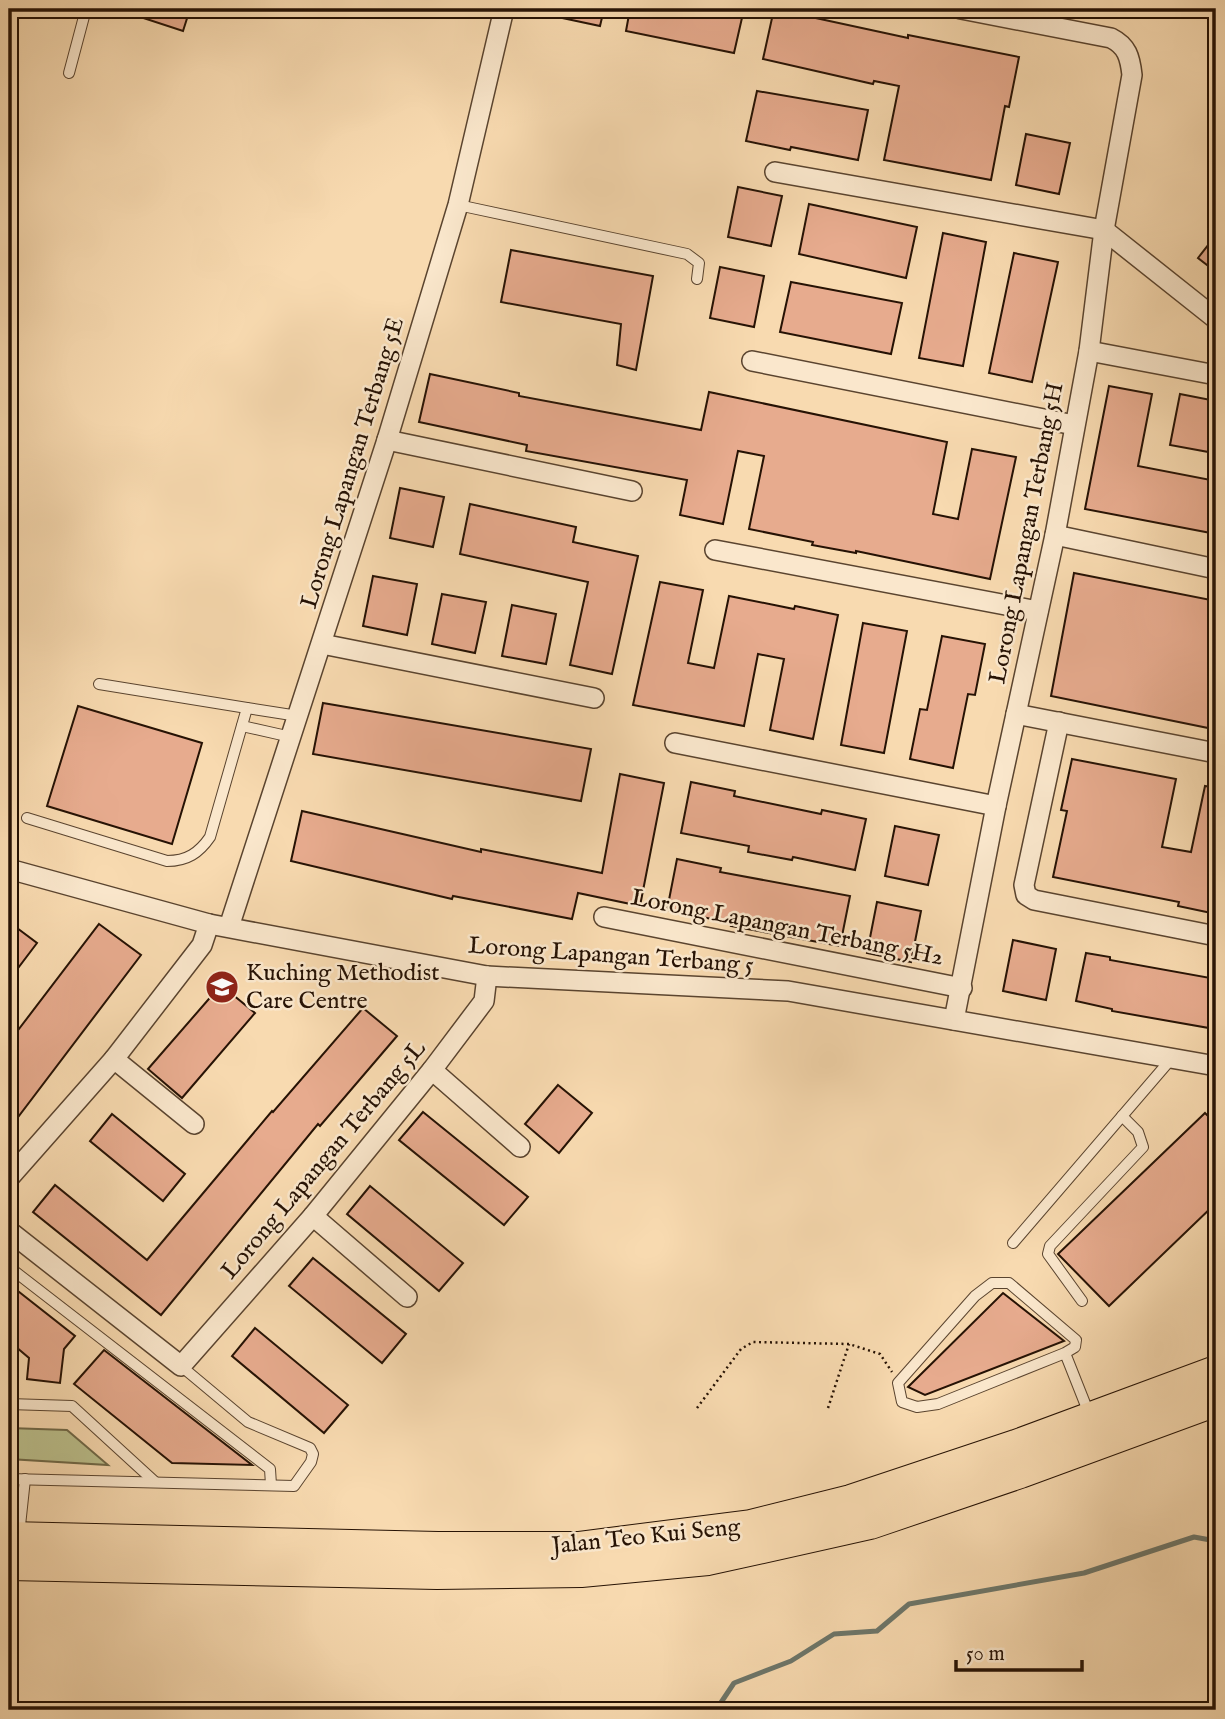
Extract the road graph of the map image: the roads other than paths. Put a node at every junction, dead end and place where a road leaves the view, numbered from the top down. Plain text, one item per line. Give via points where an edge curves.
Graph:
1 (86, 9) edge
2 (504, 9) edge
3 (961, 9) edge
4 (69, 73) dead end
5 (775, 172) dead end
6 (458, 205) junction
7 (1104, 230) junction
8 (697, 279) dead end
9 (1216, 320) edge
10 (1089, 351) junction
11 (752, 361) dead end
12 (1216, 375) edge
13 (1074, 425) junction
14 (387, 440) junction
15 (632, 491) dead end
16 (1055, 535) junction
17 (715, 550) dead end
18 (1216, 569) edge
19 (1038, 611) junction
20 (322, 644) junction
21 (99, 684) dead end
22 (594, 698) dead end
23 (247, 708) junction
24 (1016, 713) junction
25 (298, 716) junction
26 (1059, 722) junction
27 (242, 726) junction
28 (291, 737) junction
29 (675, 743) dead end
30 (1216, 753) edge
31 (996, 806) junction
32 (27, 818) dead end
33 (9, 869) edge
34 (604, 917) dead end
35 (219, 926) junction
36 (1216, 936) edge
37 (487, 976) junction
38 (961, 988) junction
39 (954, 1020) junction
40 (1172, 1058) junction
41 (114, 1059) junction
42 (1216, 1066) edge
43 (432, 1070) junction
44 (1122, 1116) junction
45 (194, 1124) dead end
46 (520, 1147) dead end
47 (9, 1178) edge
48 (313, 1216) junction
49 (9, 1231) edge
50 (1013, 1243) dead end
51 (9, 1267) edge
52 (407, 1297) dead end
53 (1083, 1301) dead end
54 (1065, 1353) junction
55 (181, 1366) junction
56 (1216, 1372) edge
57 (1216, 1401) edge
58 (9, 1404) edge
59 (1092, 1419) junction
60 (9, 1479) edge
61 (25, 1479) junction
62 (155, 1482) junction
63 (271, 1485) junction
64 (12, 1547) edge

1 - 4 lane
2 - 6 street, Lorong Lapangan Terbang 5E
3 - 7 street, Lorong Lapangan Terbang 5H via 1111,38 1127,52 1132,75
5 - 7 street
6 - 8 lane via 687,254 699,263
6 - 14 street, Lorong Lapangan Terbang 5E
7 - 9 street
7 - 10 street, Lorong Lapangan Terbang 5H
10 - 12 street
10 - 13 street, Lorong Lapangan Terbang 5H
11 - 13 street
13 - 16 street, Lorong Lapangan Terbang 5H
14 - 15 street
14 - 20 street, Lorong Lapangan Terbang 5E
16 - 18 street
16 - 19 street, Lorong Lapangan Terbang 5H
17 - 19 street
19 - 24 street, Lorong Lapangan Terbang 5H
20 - 22 street
20 - 25 street, Lorong Lapangan Terbang 5E
21 - 23 lane
23 - 25 lane
23 - 27 lane
24 - 26 street
24 - 31 street, Lorong Lapangan Terbang 5H
25 - 28 street, Lorong Lapangan Terbang 5E
26 - 30 street
26 - 36 street via 1024,885 1026,895
27 - 28 lane
27 - 32 lane via 210,837 187,859 167,861
28 - 35 street, Lorong Lapangan Terbang 5E
29 - 31 street
31 - 38 street, Lorong Lapangan Terbang 5H
33 - 35 street, Lorong Lapangan Terbang 5
34 - 38 street, Lorong Lapangan Terbang 5H2
35 - 37 street, Lorong Lapangan Terbang 5
35 - 41 street, Lorong Lapangan Terbang 5E
37 - 39 street, Lorong Lapangan Terbang 5 via 788,991
37 - 43 street, Lorong Lapangan Terbang 5L via 484,1002
38 - 39 street, Lorong Lapangan Terbang 5H
39 - 40 street, Lorong Lapangan Terbang 5
40 - 42 street, Lorong Lapangan Terbang 5
40 - 44 lane
41 - 45 street
41 - 47 street, Lorong Lapangan Terbang 5E
43 - 46 street
43 - 48 street, Lorong Lapangan Terbang 5L
44 - 50 lane
44 - 53 lane via 1138,1132 1143,1147 1050,1246 1048,1254
48 - 52 street
48 - 55 street, Lorong Lapangan Terbang 5L
49 - 55 street
51 - 63 lane via 271,1469
54 - 54 lane via 1075,1347 1076,1340 1009,1283 992,1283 898,1383 902,1402 917,1407 939,1404
54 - 59 lane
55 - 63 lane via 248,1422 306,1446 313,1454 293,1486
56 - 59 highway, Jalan Teo Kui Seng
57 - 64 highway, Jalan Teo Kui Seng via 870,1522 708,1559 581,1571 450,1573
58 - 62 lane via 72,1406
59 - 64 highway, Jalan Teo Kui Seng via 838,1504 751,1526 578,1548
60 - 61 lane
61 - 62 lane
61 - 64 lane
62 - 63 lane

